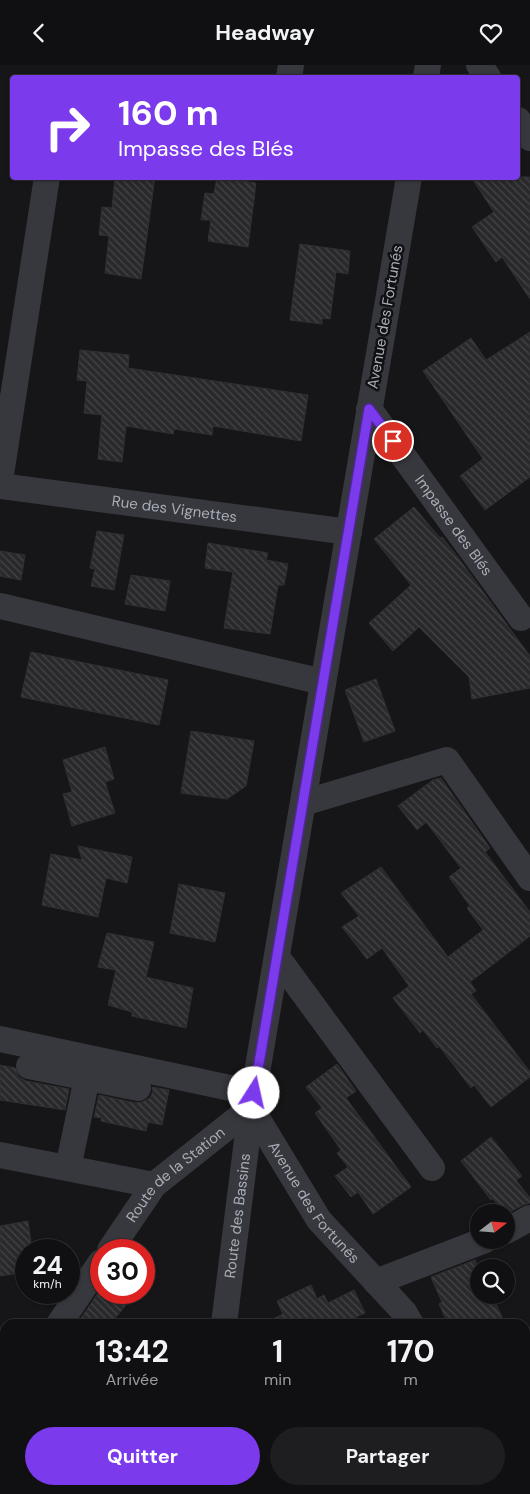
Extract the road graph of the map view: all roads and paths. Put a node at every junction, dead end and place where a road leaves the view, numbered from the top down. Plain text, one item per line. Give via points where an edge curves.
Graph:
1 (520, 123) edge
2 (530, 138) edge
3 (47, 180) edge
4 (408, 180) edge
5 (369, 409) junction
6 (0, 481) edge
7 (0, 486) edge
8 (349, 532) junction
9 (0, 606) edge
10 (521, 617) dead end
11 (323, 682) junction
12 (303, 803) junction
13 (530, 878) edge
14 (277, 957) junction
15 (0, 1039) edge
16 (28, 1065) dead end
17 (87, 1078) junction
18 (138, 1088) dead end
19 (253, 1101) junction
20 (0, 1155) edge
21 (68, 1168) junction
22 (432, 1168) dead end
23 (154, 1185) junction
24 (530, 1218) edge
25 (515, 1226) edge
26 (117, 1239) edge
27 (470, 1246) edge
28 (90, 1278) edge
29 (376, 1282) junction
30 (62, 1319) edge
31 (225, 1319) edge
32 (408, 1319) edge

1 - 2 street
3 - 6 street
4 - 5 street, Avenue des Fortunés
5 - 8 street, Avenue des Fortunés
5 - 10 street, Impasse des Blés
7 - 8 street, Rue des Vignettes
8 - 11 street, Avenue des Fortunés
9 - 11 street
11 - 12 street, Avenue des Fortunés
12 - 13 street via 447,760
12 - 14 street, Avenue des Fortunés
14 - 19 street, Avenue des Fortunés
14 - 22 street
15 - 19 street
16 - 17 street
17 - 18 street
17 - 21 street
19 - 23 street, Route de la Station
19 - 29 street, Avenue des Fortunés via 319,1220
19 - 31 street, Route des Bassins
20 - 21 street
21 - 23 street
23 - 26 street, Route de la Station
24 - 25 street
27 - 29 street
28 - 30 street
29 - 32 street, Avenue des Fortunés

